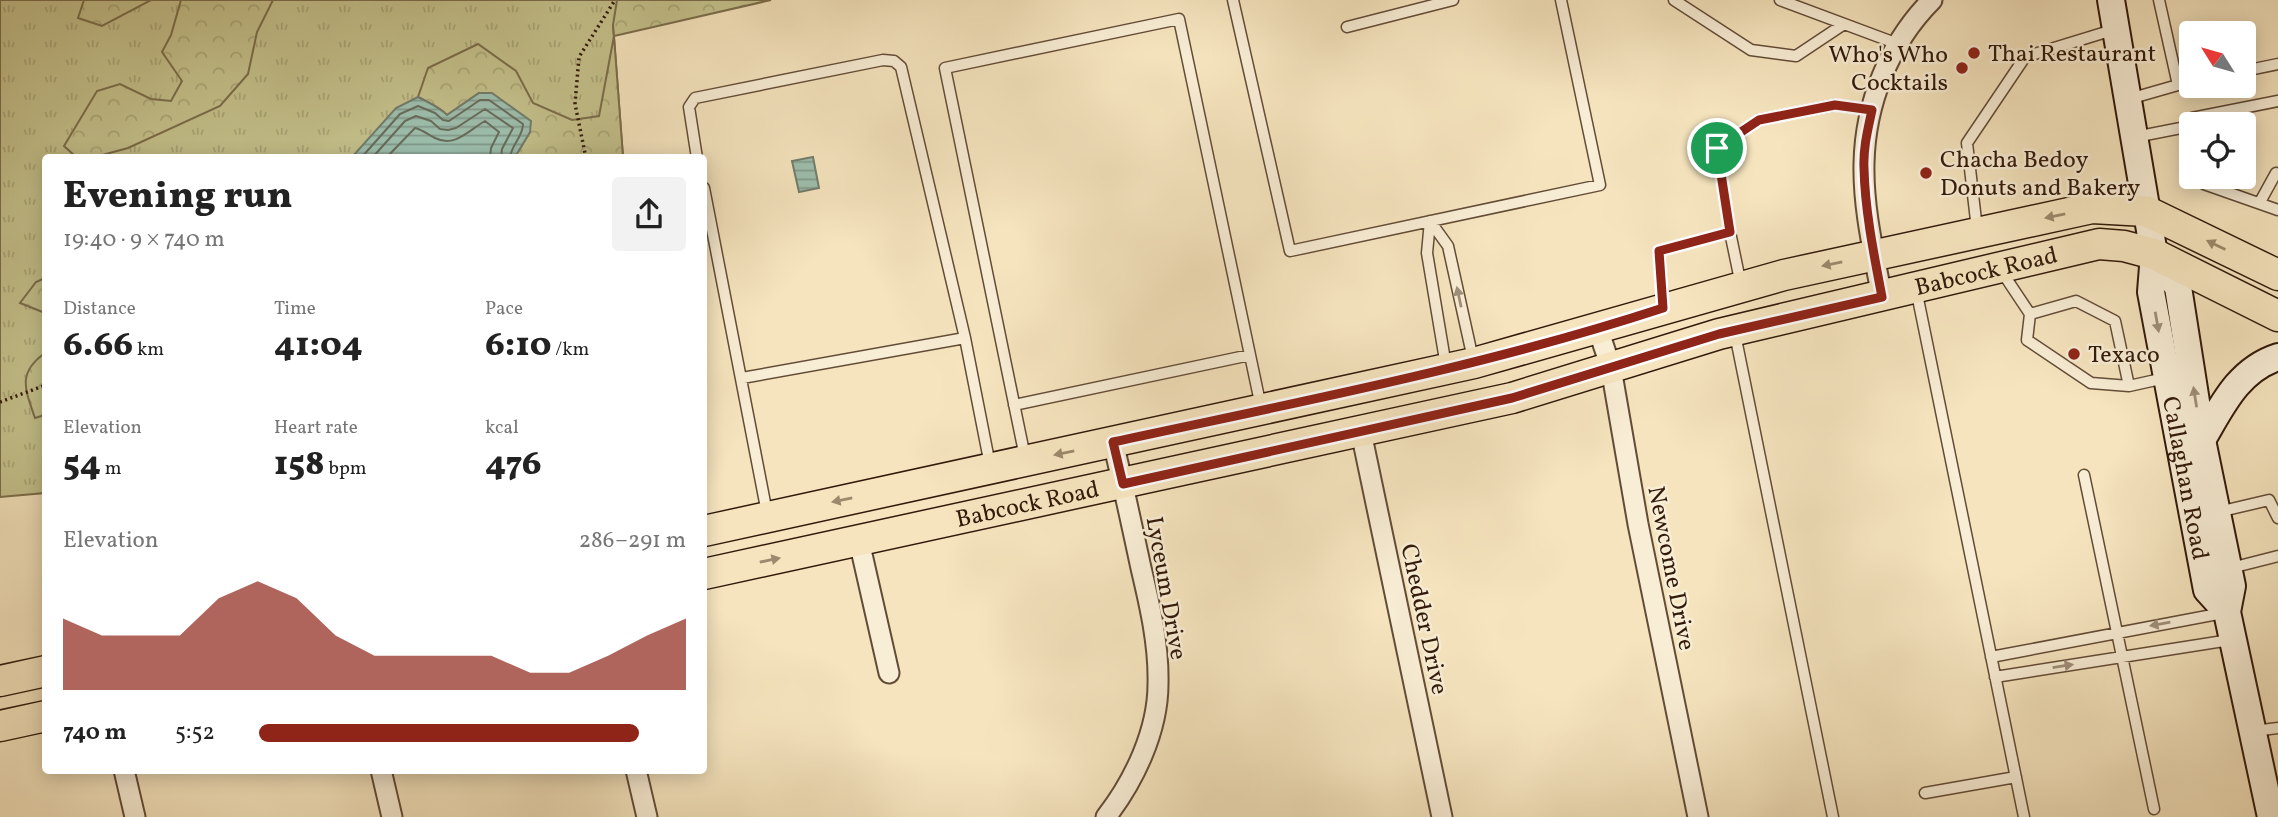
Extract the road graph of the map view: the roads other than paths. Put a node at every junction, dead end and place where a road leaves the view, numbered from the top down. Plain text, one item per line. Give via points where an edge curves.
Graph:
1 (1233, 0) edge
2 (1454, 0) edge
3 (1561, 0) edge
4 (1674, 0) edge
5 (1780, 0) edge
6 (1932, 0) edge
7 (2110, 0) edge
8 (2159, 0) edge
9 (1844, 24) junction
10 (1347, 27) dead end
11 (2116, 29) junction
12 (1898, 44) junction
13 (2278, 64) edge
14 (2256, 69) edge
15 (2178, 85) joint
16 (2128, 99) junction
17 (2278, 101) edge
18 (1872, 110) junction
19 (2222, 112) edge
20 (2179, 128) edge
21 (2134, 137) junction
22 (696, 154) edge
23 (2278, 174) edge
24 (2220, 189) edge
25 (2260, 202) junction
26 (707, 203) edge
27 (2278, 210) edge
28 (2146, 211) junction
29 (1430, 221) junction
30 (1730, 232) junction
31 (1978, 233) junction
32 (2154, 254) junction
33 (1874, 255) junction
34 (1999, 268) junction
35 (2278, 275) edge
36 (1741, 287) junction
37 (1916, 289) junction
38 (1882, 297) junction
39 (1663, 308) junction
40 (2030, 314) junction
41 (2278, 316) edge
42 (1598, 330) junction
43 (1734, 330) junction
44 (965, 338) junction
45 (1250, 355) junction
46 (2278, 357) edge
47 (1460, 366) junction
48 (1611, 368) junction
49 (2167, 377) junction
50 (742, 378) junction
51 (2129, 386) junction
52 (1014, 405) junction
53 (1262, 410) junction
54 (1361, 432) junction
55 (2202, 440) junction
56 (1113, 442) junction
57 (1026, 461) junction
58 (990, 468) junction
59 (2084, 475) dead end
60 (1123, 484) junction
61 (2217, 512) junction
62 (768, 517) junction
63 (2278, 518) edge
64 (707, 530) edge
65 (859, 541) junction
66 (2278, 556) edge
67 (2229, 569) junction
68 (707, 573) edge
69 (2227, 612) junction
70 (2116, 632) junction
71 (2235, 640) junction
72 (1991, 657) junction
73 (2121, 657) junction
74 (42, 672) edge
75 (889, 673) dead end
76 (1996, 677) junction
77 (0, 681) edge
78 (42, 717) edge
79 (0, 726) edge
80 (2266, 730) edge
81 (125, 774) edge
82 (382, 774) edge
83 (637, 774) edge
84 (2015, 777) junction
85 (1924, 793) dead end
86 (2154, 809) dead end
87 (135, 817) edge
88 (392, 817) edge
89 (647, 817) edge
90 (1106, 817) edge
91 (1442, 817) edge
92 (1698, 817) edge
93 (1833, 817) edge
94 (2024, 817) edge
95 (2271, 817) edge

1 - 29 lane via 1290,251
2 - 10 lane
3 - 29 lane via 1600,185
4 - 9 lane via 1751,50 1796,56
5 - 9 lane
6 - 12 street
7 - 11 main road, Callaghan Road
8 - 15 lane
9 - 12 lane
11 - 16 main road, Callaghan Road
11 - 31 lane via 2025,57 2018,67 1967,143
12 - 18 street
13 - 14 lane
15 - 16 lane
16 - 21 main road, Callaghan Road
17 - 19 lane
18 - 30 lane via 1835,105 1759,120 1717,148
18 - 33 street via 1864,167
20 - 21 lane
21 - 28 main road, Callaghan Road
22 - 44 lane via 689,107 695,99 894,61 901,67
23 - 25 lane
24 - 25 lane
25 - 27 lane
26 - 50 lane
28 -> 31 main road, Babcock Road via 2092,208
28 - 32 main road, Callaghan Road
35 -> 28 main road, Babcock Road
29 - 47 lane via 1427,253
47 -> 29 lane via 1448,246
30 - 36 lane
30 - 39 lane via 1659,251
31 - 33 main road, Babcock Road
32 - 34 main road, Babcock Road via 2099,244
32 - 41 main road, Babcock Road
32 -> 49 main road, Callaghan Road via 2151,292
55 -> 32 main road, Callaghan Road via 2178,287
33 -> 36 main road, Babcock Road
33 - 38 street
34 - 37 main road, Babcock Road
34 - 40 lane
36 - 39 main road, Babcock Road
37 - 38 main road, Babcock Road
37 - 72 lane
38 - 43 main road, Babcock Road
39 - 42 main road, Babcock Road
40 - 51 lane via 2027,340 2091,383
40 - 51 lane via 2076,301 2115,321
42 - 47 main road, Babcock Road
42 - 48 street, Newcome Drive
43 - 48 main road, Babcock Road
43 - 93 lane
44 - 50 lane
44 - 58 lane
45 - 52 lane
45 - 52 lane via 1179,19 945,68
45 - 53 lane
46 - 55 main road via 2260,363 2230,392
47 - 53 main road, Babcock Road
48 - 54 main road, Babcock Road via 1512,398
48 - 92 street, Newcome Drive
49 - 51 lane
49 - 69 main road, Callaghan Road via 2207,590
50 - 62 lane
52 - 57 lane
53 - 56 main road, Babcock Road
54 - 60 main road, Babcock Road
54 - 91 street, Chedder Drive
55 - 61 main road, Callaghan Road
56 -> 57 main road, Babcock Road
56 - 60 street, Lyceum Drive
57 - 58 main road, Babcock Road
58 -> 62 main road, Babcock Road
59 - 70 lane
60 - 65 main road, Babcock Road
60 - 90 street, Lyceum Drive via 1152,616 1158,686 1139,760
61 - 63 lane via 2269,500
61 - 67 main road, Callaghan Road
62 - 64 main road, Babcock Road
68 -> 65 main road, Babcock Road
65 - 75 street
66 - 67 lane
67 - 69 main road, Callaghan Road via 2232,586
69 -> 70 lane
69 - 71 main road, Callaghan Road
70 - 72 lane
70 - 73 lane
71 - 73 lane
71 - 80 main road, Callaghan Road
72 - 76 lane
76 -> 73 lane
73 - 86 lane
74 - 77 main road
76 - 84 lane
78 - 79 main road
80 - 95 main road, Callaghan Road
81 - 87 street
82 - 88 street
83 - 89 street
84 - 85 lane
84 - 94 lane

